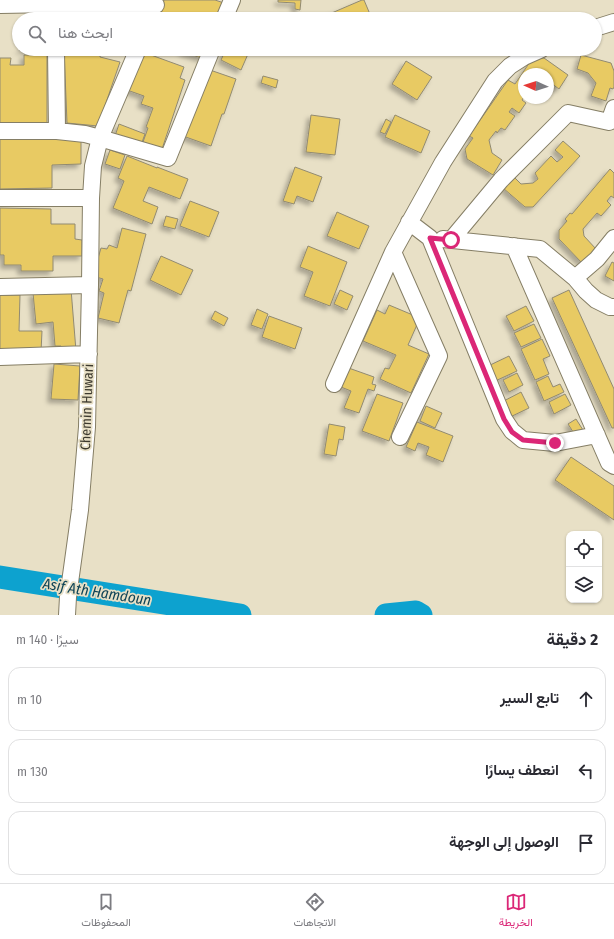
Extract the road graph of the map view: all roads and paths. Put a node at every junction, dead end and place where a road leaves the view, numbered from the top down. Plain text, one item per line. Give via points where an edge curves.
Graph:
1 (232, 0) edge
2 (129, 2) edge
3 (0, 5) edge
4 (56, 8) edge
5 (155, 8) edge
6 (227, 12) edge
7 (614, 22) edge
8 (602, 26) edge
9 (56, 56) edge
10 (135, 56) edge
11 (209, 56) edge
12 (526, 56) edge
13 (614, 108) edge
14 (0, 131) edge
15 (57, 131) junction
16 (100, 138) junction
17 (0, 198) edge
18 (91, 198) junction
19 (409, 222) junction
20 (430, 238) junction
21 (614, 238) edge
22 (451, 240) junction
23 (514, 246) junction
24 (392, 252) junction
25 (575, 278) junction
26 (90, 284) junction
27 (0, 287) edge
28 (614, 307) edge
29 (89, 354) junction
30 (0, 357) edge
31 (334, 384) dead end
32 (597, 435) junction
33 (400, 438) dead end
34 (614, 466) edge
35 (67, 615) edge

1 - 6 street
2 - 4 street
2 - 5 street
3 - 4 street
7 - 8 street
9 - 15 street
10 - 16 street, Chemin Huwari
11 - 16 street via 168,158
12 - 19 street via 510,66 495,81 443,162
13 - 22 street via 609,122 568,113 501,180
14 - 15 street
15 - 16 street
16 - 18 street, Chemin Huwari via 93,166
17 - 18 street
18 - 26 street, Chemin Huwari
19 - 20 street
19 - 24 street
20 - 22 street
20 - 32 street via 504,419 512,432 523,440 555,443
21 - 25 street via 597,260
22 - 23 street
23 - 25 street via 540,249
23 - 32 street
24 - 31 street
24 - 33 street via 439,356
25 - 28 street via 596,300
26 - 27 street
26 - 29 street, Chemin Huwari
29 - 30 street
29 - 35 street, Chemin Huwari via 87,434
32 - 34 street via 609,463

